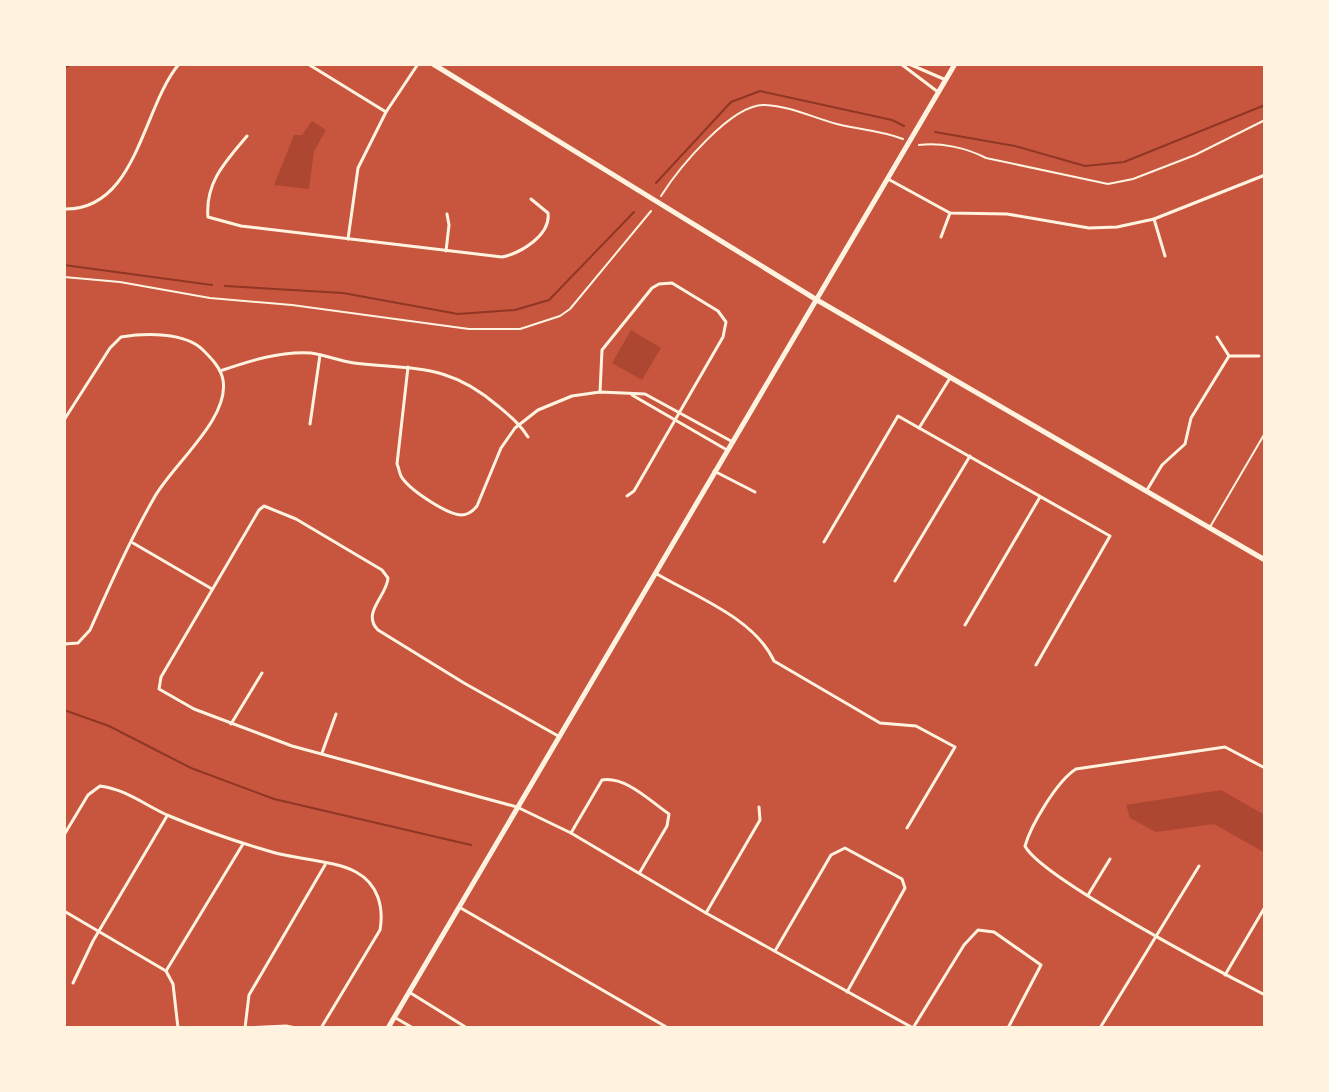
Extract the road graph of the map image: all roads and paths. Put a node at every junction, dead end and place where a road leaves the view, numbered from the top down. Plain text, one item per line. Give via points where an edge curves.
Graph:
1 (179, 64) edge
2 (308, 64) edge
3 (418, 64) edge
4 (433, 64) edge
5 (901, 64) edge
6 (909, 64) edge
7 (955, 64) edge
8 (946, 80) junction
9 (938, 92) junction
10 (386, 112) junction
11 (1265, 120) edge
12 (247, 136) dead end
13 (903, 139) dead end
14 (919, 145) dead end
15 (1265, 175) edge
16 (888, 179) junction
17 (661, 196) dead end
18 (531, 199) dead end
19 (64, 209) edge
20 (651, 211) dead end
21 (950, 213) junction
22 (447, 214) dead end
23 (1154, 219) junction
24 (941, 237) dead end
25 (348, 239) junction
26 (446, 251) junction
27 (1165, 256) dead end
28 (64, 277) edge
29 (817, 300) junction
30 (1217, 337) dead end
31 (320, 355) junction
32 (1229, 356) junction
33 (1259, 356) dead end
34 (408, 367) junction
35 (220, 371) junction
36 (950, 378) junction
37 (600, 392) junction
38 (632, 395) junction
39 (680, 412) junction
40 (64, 420) edge
41 (675, 420) junction
42 (310, 424) dead end
43 (519, 424) junction
44 (919, 428) junction
45 (1265, 433) edge
46 (528, 437) dead end
47 (732, 442) junction
48 (727, 450) junction
49 (970, 456) junction
50 (714, 471) junction
51 (1146, 491) junction
52 (755, 492) dead end
53 (627, 496) dead end
54 (1040, 497) junction
55 (1209, 528) junction
56 (132, 542) junction
57 (824, 542) dead end
58 (1265, 560) edge
59 (657, 574) junction
60 (895, 581) dead end
61 (212, 589) junction
62 (965, 625) dead end
63 (64, 644) edge
64 (1036, 665) dead end
65 (262, 673) dead end
66 (336, 714) dead end
67 (231, 724) junction
68 (560, 737) junction
69 (322, 753) junction
70 (1265, 768) edge
71 (517, 807) junction
72 (759, 807) dead end
73 (168, 815) junction
74 (907, 828) dead end
75 (571, 833) junction
76 (64, 835) edge
77 (244, 843) junction
78 (1110, 859) dead end
79 (325, 864) junction
80 (1199, 866) dead end
81 (639, 873) junction
82 (1088, 895) junction
83 (459, 907) junction
84 (1265, 907) edge
85 (64, 911) edge
86 (706, 913) junction
87 (99, 931) junction
88 (1156, 935) junction
89 (775, 951) junction
90 (166, 971) junction
91 (1225, 975) junction
92 (73, 983) dead end
93 (409, 992) junction
94 (847, 992) junction
95 (1265, 995) edge
96 (394, 1017) junction
97 (178, 1028) edge
98 (246, 1028) edge
99 (296, 1028) edge
100 (321, 1028) edge
101 (388, 1028) edge
102 (413, 1028) edge
103 (467, 1028) edge
104 (668, 1028) edge
105 (913, 1028) edge
106 (1008, 1028) edge
107 (1100, 1028) edge

1 - 19 street via 111,191 90,206
2 - 10 street
3 - 10 street
4 - 29 main road
5 - 9 street
6 - 8 street
7 - 8 main road
8 - 9 main road
9 - 16 main road
10 - 25 street via 358,168
11 - 14 path via 1195,155 1108,184 968,150
12 - 25 street via 211,185 208,217
13 - 17 path via 757,105 718,127
15 - 23 street
16 - 21 street
16 - 29 main road
18 - 26 street via 546,210 549,220 518,254
20 - 28 path via 570,309 520,329 469,329
21 - 23 street via 1007,214 1089,228
21 - 24 street
22 - 26 street
23 - 27 street
25 - 26 street
29 - 36 main road
29 - 47 main road
30 - 32 street
31 - 34 street
31 - 35 street via 256,359
31 - 42 street
32 - 33 street
32 - 51 street via 1191,418 1185,444 1162,465
34 - 43 street via 462,380
34 - 43 street via 397,464 406,482 446,510 461,515 473,511 501,448
35 - 40 street via 192,342 121,337
35 - 56 street via 224,383 217,414 155,496
36 - 44 street
36 - 51 main road
37 - 38 street
37 - 39 street via 600,358 607,341 652,288 672,283 718,311 727,329
37 - 43 street via 552,402
38 - 39 street via 645,394
38 - 41 street
39 - 41 street
39 - 47 street
41 - 48 street
41 - 53 street
43 - 46 street
44 - 49 street
44 - 57 street via 898,416
45 - 55 lane
47 - 48 main road
48 - 50 main road
49 - 54 street
49 - 60 street
50 - 52 street
50 - 59 main road
51 - 55 main road
54 - 62 street
54 - 64 street via 1110,536
55 - 58 main road
56 - 61 street
56 - 63 street via 85,638
59 - 68 main road
59 - 74 street via 747,626 774,661 880,723 916,726 955,747
61 - 67 street via 159,689
61 - 68 street via 259,510 264,506 296,519 388,578 371,616 378,630
65 - 67 street
66 - 69 street
67 - 69 street
68 - 71 main road
69 - 71 street
70 - 82 street via 1225,747 1068,774 1025,846 1029,856
71 - 75 street
71 - 83 main road
72 - 86 street via 760,820
73 - 76 street via 100,786 88,795
73 - 77 street
73 - 87 street
75 - 81 street
75 - 81 street via 602,780 622,783 669,814
77 - 79 street
77 - 90 street
78 - 82 street
79 - 98 street via 249,995
79 - 100 street via 355,871 371,883 382,915 380,930
80 - 88 street
81 - 86 street
82 - 88 street
83 - 93 main road
83 - 104 street
84 - 91 street
85 - 87 street
86 - 89 street
87 - 90 street
87 - 92 street
88 - 91 street
88 - 107 street
89 - 94 street
89 - 94 street via 831,855 845,848 902,879 905,888
90 - 97 street via 173,984
91 - 95 street
93 - 96 main road
93 - 103 street
94 - 105 street
96 - 101 main road
96 - 102 street
98 - 99 street
105 - 106 street via 978,930 994,932 1041,965

